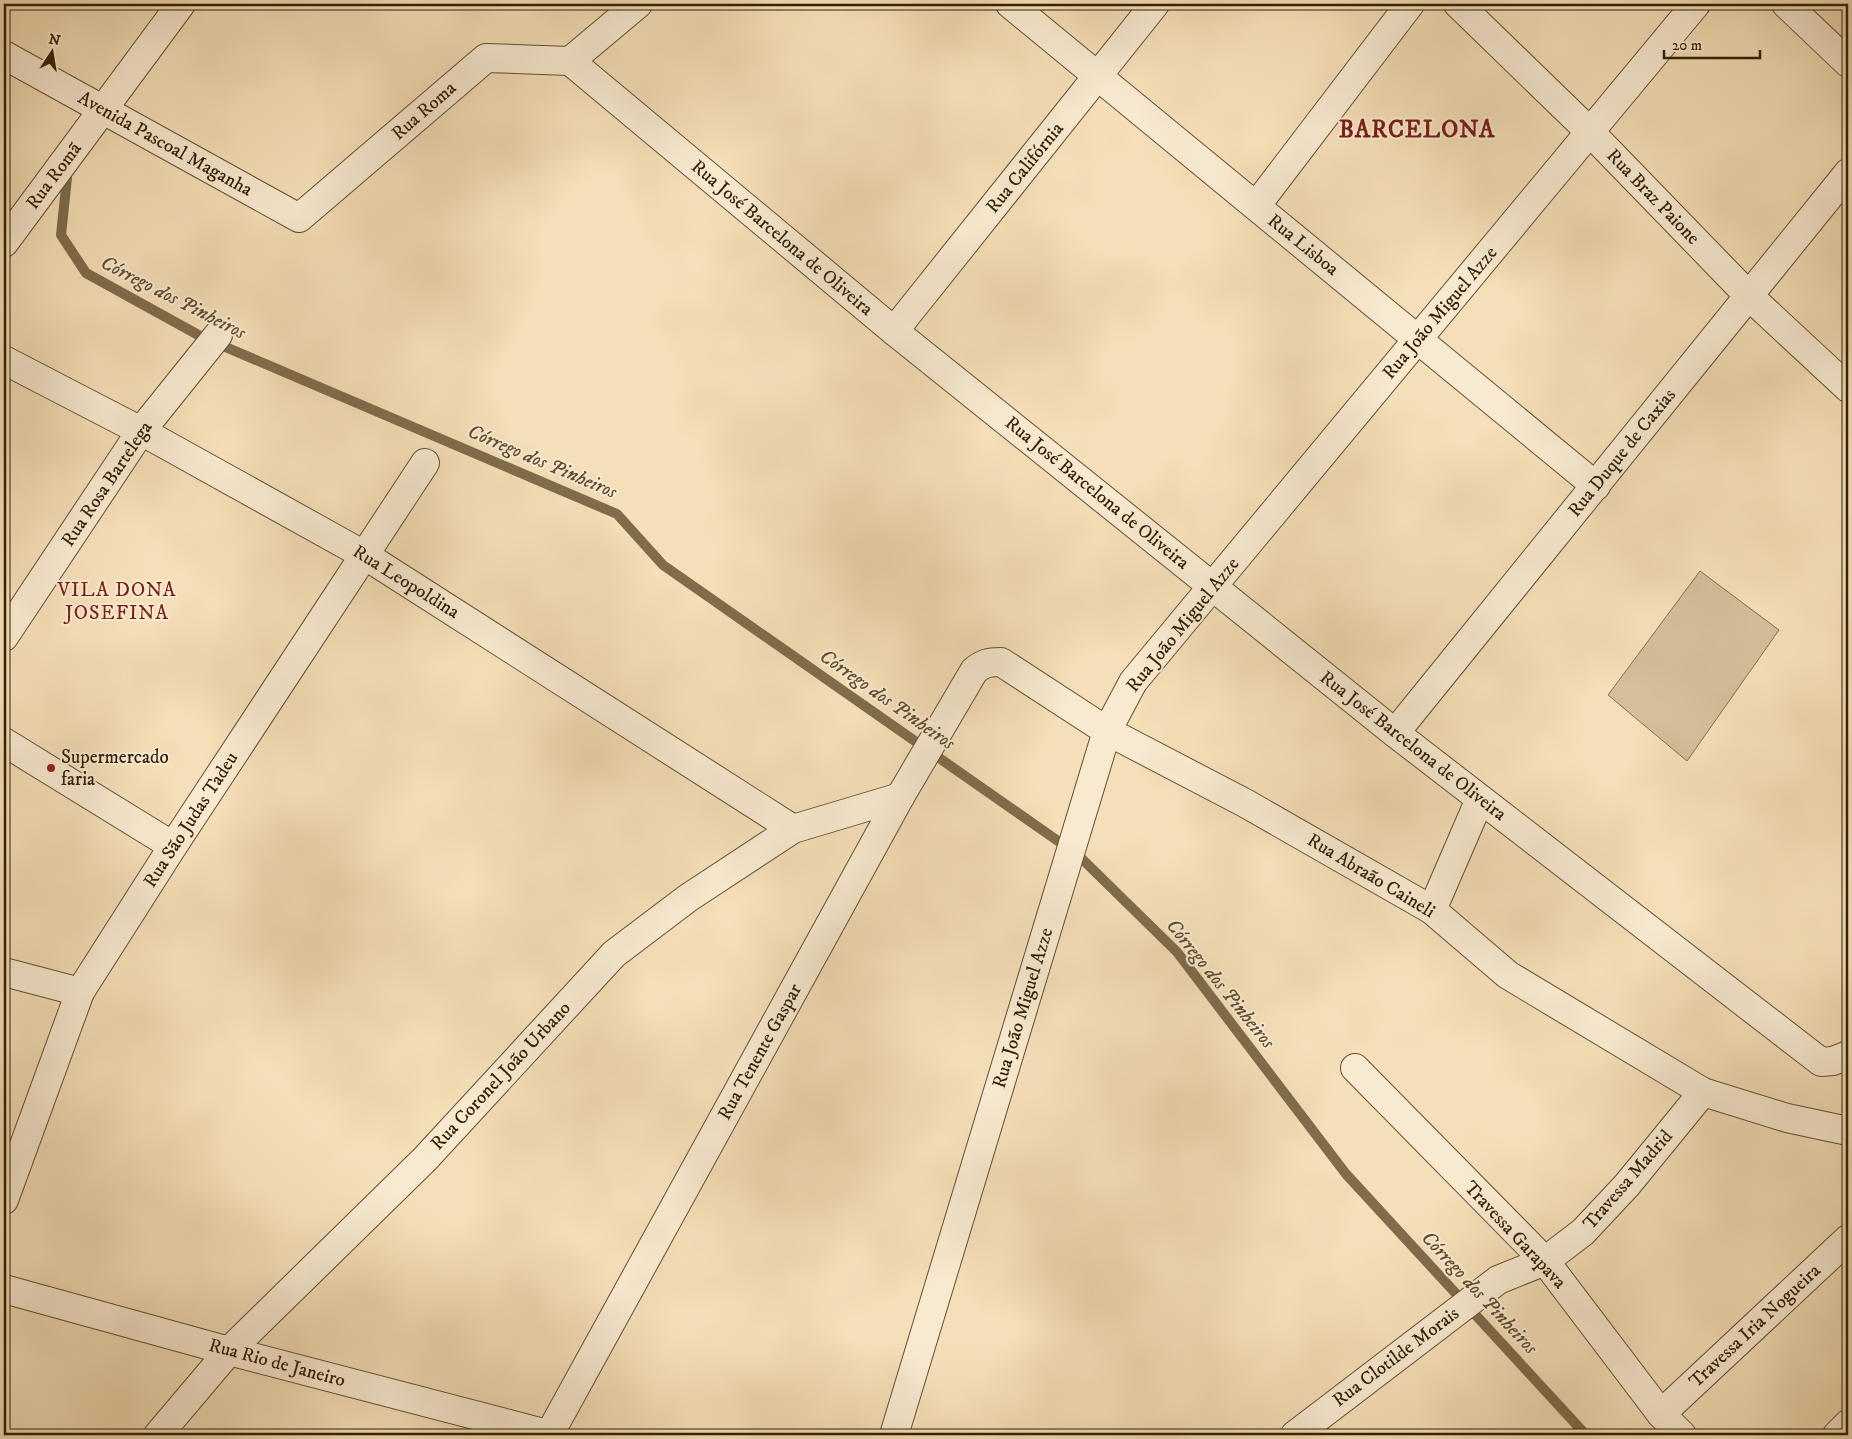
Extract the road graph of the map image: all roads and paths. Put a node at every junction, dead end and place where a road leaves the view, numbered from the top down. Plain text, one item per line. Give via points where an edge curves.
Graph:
1 (181, 4) edge
2 (638, 4) edge
3 (1010, 4) edge
4 (1155, 4) edge
5 (1410, 4) edge
6 (1458, 4) edge
7 (1696, 4) edge
8 (1786, 4) edge
9 (4, 55) edge
10 (570, 61) junction
11 (1848, 63) edge
12 (1098, 76) junction
13 (104, 110) junction
14 (1590, 132) junction
15 (1848, 173) edge
16 (1256, 206) junction
17 (299, 218) joint
18 (4, 243) edge
19 (1749, 296) junction
20 (894, 331) junction
21 (218, 335) dead end
22 (1418, 339) junction
23 (4, 360) edge
24 (1848, 388) edge
25 (141, 431) junction
26 (426, 463) dead end
27 (1596, 486) junction
28 (366, 556) junction
29 (1213, 586) junction
30 (4, 637) edge
31 (974, 671) joint
32 (1106, 731) junction
33 (1395, 733) junction
34 (4, 742) edge
35 (900, 797) junction
36 (1480, 800) junction
37 (793, 829) junction
38 (173, 846) junction
39 (1432, 910) junction
40 (4, 972) edge
41 (80, 992) junction
42 (1848, 1055) edge
43 (1355, 1068) dead end
44 (1703, 1092) junction
45 (1848, 1131) edge
46 (4, 1200) edge
47 (1848, 1239) edge
48 (1539, 1264) junction
49 (1498, 1280) joint
50 (4, 1289) edge
51 (229, 1351) junction
52 (1661, 1414) junction
53 (1848, 1424) edge
54 (158, 1435) edge
55 (550, 1435) edge
56 (894, 1435) edge
57 (1295, 1435) edge
58 (1682, 1435) edge
59 (1837, 1435) edge

1 - 13 street, Rua Romã
2 - 10 street
3 - 12 street, Rua Lisboa
4 - 12 street, Rua Califórnia
5 - 16 street
6 - 14 street, Rua Braz Paione
7 - 14 street, Rua João Miguel Azze
8 - 11 street
9 - 13 street, Avenida Pascoal Maganha
10 - 17 street, Rua Roma via 486,58
10 - 20 street, Rua José Barcelona de Oliveira
12 - 16 street, Rua Lisboa
12 - 20 street, Rua Califórnia
13 - 17 street, Avenida Pascoal Maganha
13 - 18 street, Rua Romã
14 - 19 street, Rua Braz Paione
14 - 22 street, Rua João Miguel Azze
15 - 19 street, Rua Duque de Caxias
16 - 22 street, Rua Lisboa
19 - 24 street, Rua Braz Paione
19 - 27 street, Rua Duque de Caxias
20 - 29 street, Rua José Barcelona de Oliveira
21 - 25 street, Rua Rosa Bartelega
22 - 27 street, Rua Lisboa
22 - 29 street, Rua João Miguel Azze
23 - 25 street, Rua Leopoldina
25 - 28 street, Rua Leopoldina
25 - 30 street, Rua Rosa Bartelega
26 - 28 street, Rua São Judas Tadeu
27 - 33 street, Rua Duque de Caxias
28 - 37 street, Rua Leopoldina
28 - 38 street, Rua São Judas Tadeu
29 - 32 street, Rua João Miguel Azze via 1133,682
29 - 33 street, Rua José Barcelona de Oliveira
31 - 32 street, Rua Abraão Caineli via 982,664 1000,662
31 - 35 street, Rua Tenente Gaspar
32 - 39 street, Rua Abraão Caineli via 1245,803
32 - 56 street, Rua João Miguel Azze
33 - 36 street, Rua José Barcelona de Oliveira
34 - 38 street
35 - 37 street, Rua Coronel João Urbano
35 - 55 street, Rua Tenente Gaspar
36 - 39 street
36 - 42 street, Rua José Barcelona de Oliveira via 1821,1062
37 - 51 street, Rua Coronel João Urbano via 688,898 614,954 425,1159
38 - 41 street, Rua São Judas Tadeu
39 - 44 street, Rua Abraão Caineli via 1508,975
40 - 41 street
41 - 46 street, Rua São Judas Tadeu
43 - 48 street, Travessa Garapava
44 - 45 street, Rua Abraão Caineli via 1787,1118
44 - 48 street, Travessa Madrid via 1627,1185 1583,1232
47 - 52 street, Travessa Iria Nogueira
48 - 49 street, Travessa Madrid
48 - 52 street, Travessa Garapava
49 - 57 street, Rua Clotilde Morais
50 - 51 street, Rua Rio de Janeiro
51 - 54 street, Rua Coronel João Urbano
51 - 55 street, Rua Rio de Janeiro
52 - 58 street, Travessa Garapava
53 - 59 street

